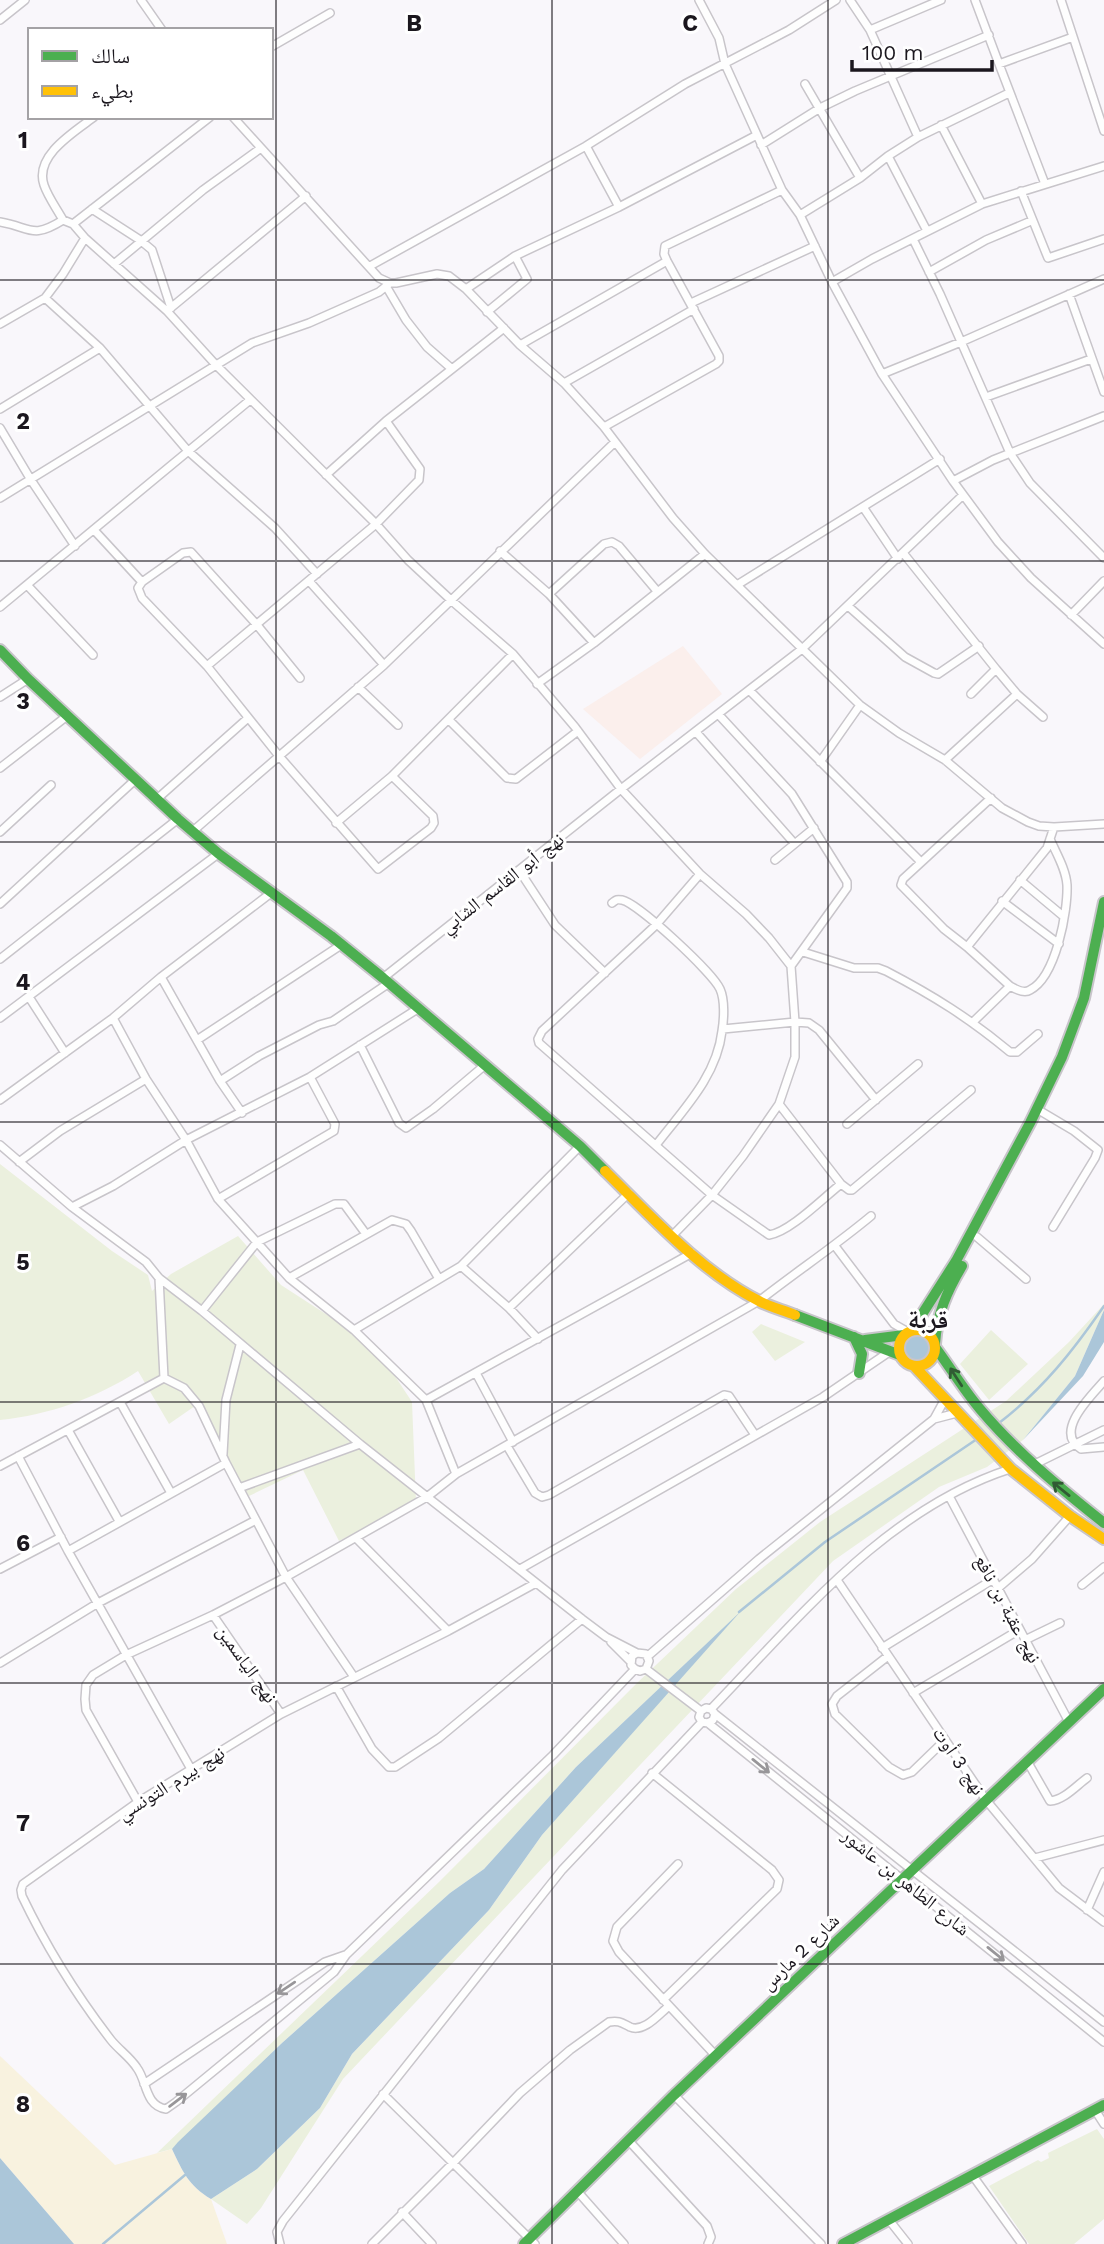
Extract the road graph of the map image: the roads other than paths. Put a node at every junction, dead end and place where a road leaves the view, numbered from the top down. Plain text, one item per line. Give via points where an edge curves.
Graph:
1 (25, 0) edge
2 (141, 0) edge
3 (699, 0) edge
4 (836, 0) edge
5 (850, 0) edge
6 (941, 0) edge
7 (975, 0) edge
8 (1061, 0) edge
9 (330, 13) dead end
10 (0, 20) edge
11 (162, 28) edge
12 (870, 30) junction
13 (989, 36) junction
14 (1073, 37) junction
15 (273, 46) edge
16 (725, 64) junction
17 (999, 64) junction
18 (891, 76) junction
19 (805, 84) dead end
20 (1009, 93) junction
21 (820, 108) junction
22 (92, 119) edge
23 (207, 119) edge
24 (235, 119) edge
25 (941, 125) junction
26 (1104, 131) edge
27 (757, 135) junction
28 (918, 137) junction
29 (761, 145) junction
30 (586, 146) junction
31 (261, 148) junction
32 (888, 156) junction
33 (1104, 166) edge
34 (860, 178) junction
35 (1045, 184) junction
36 (782, 190) junction
37 (1021, 191) junction
38 (306, 196) junction
39 (982, 204) junction
40 (619, 207) junction
41 (92, 209) junction
42 (800, 215) junction
43 (62, 220) junction
44 (1031, 221) junction
45 (0, 222) edge
46 (73, 224) junction
47 (927, 231) junction
48 (85, 237) junction
49 (913, 239) junction
50 (1104, 239) edge
51 (140, 240) junction
52 (815, 246) junction
53 (515, 256) junction
54 (667, 261) junction
55 (114, 264) junction
56 (370, 266) junction
57 (929, 272) junction
58 (1104, 279) edge
59 (832, 282) junction
60 (388, 284) junction
61 (466, 289) junction
62 (1069, 294) junction
63 (45, 298) junction
64 (692, 306) junction
65 (169, 309) junction
66 (487, 312) junction
67 (0, 324) edge
68 (504, 328) junction
69 (961, 342) junction
70 (520, 345) junction
71 (100, 348) junction
72 (1091, 359) junction
73 (216, 365) junction
74 (452, 369) junction
75 (882, 373) junction
76 (564, 383) junction
77 (1104, 392) edge
78 (985, 397) junction
79 (250, 400) junction
80 (150, 406) junction
81 (0, 409) edge
82 (1104, 416) edge
83 (386, 421) junction
84 (604, 427) junction
85 (0, 428) edge
86 (615, 442) junction
87 (188, 452) junction
88 (1010, 453) junction
89 (940, 458) junction
90 (326, 475) junction
91 (31, 480) junction
92 (953, 481) junction
93 (963, 495) junction
94 (0, 498) edge
95 (863, 507) junction
96 (376, 524) junction
97 (94, 530) junction
98 (75, 546) junction
99 (500, 551) junction
100 (705, 554) junction
101 (901, 556) junction
102 (1104, 558) edge
103 (317, 574) junction
104 (309, 581) junction
105 (1104, 581) edge
106 (142, 582) junction
107 (27, 585) junction
108 (737, 585) junction
109 (657, 591) junction
110 (549, 594) junction
111 (452, 601) junction
112 (848, 606) junction
113 (0, 607) edge
114 (1071, 615) junction
115 (257, 625) junction
116 (594, 643) junction
117 (1104, 644) edge
118 (979, 646) junction
119 (802, 649) junction
120 (0, 650) edge
121 (513, 654) junction
122 (93, 655) dead end
123 (384, 665) junction
124 (207, 666) junction
125 (996, 669) junction
126 (300, 678) dead end
127 (28, 679) junction
128 (537, 684) junction
129 (358, 687) junction
130 (749, 690) junction
131 (971, 694) dead end
132 (1017, 694) junction
133 (0, 697) edge
134 (859, 705) junction
135 (67, 715) junction
136 (719, 715) junction
137 (1043, 717) dead end
138 (248, 718) junction
139 (449, 720) junction
140 (398, 725) dead end
141 (578, 731) junction
142 (696, 732) junction
143 (279, 756) junction
144 (945, 760) junction
145 (820, 762) junction
146 (0, 768) edge
147 (392, 776) junction
148 (135, 780) junction
149 (51, 785) dead end
150 (621, 789) junction
151 (991, 798) junction
152 (156, 799) junction
153 (177, 819) junction
154 (336, 823) junction
155 (1104, 824) edge
156 (1054, 827) junction
157 (814, 828) junction
158 (193, 831) junction
159 (0, 832) edge
160 (1050, 839) junction
161 (794, 843) junction
162 (219, 853) junction
163 (775, 860) dead end
164 (921, 862) junction
165 (519, 870) junction
166 (700, 874) junction
167 (1020, 880) junction
168 (271, 893) junction
169 (1002, 901) junction
170 (1104, 902) edge
171 (612, 903) dead end
172 (0, 904) edge
173 (1063, 916) junction
174 (656, 925) junction
175 (1104, 934) edge
176 (1059, 944) junction
177 (342, 945) junction
178 (967, 947) junction
179 (803, 952) junction
180 (0, 959) edge
181 (791, 967) junction
182 (605, 973) junction
183 (161, 977) junction
184 (386, 980) junction
185 (1010, 986) junction
186 (29, 997) junction
187 (419, 1008) junction
188 (0, 1018) edge
189 (113, 1018) junction
190 (974, 1021) junction
191 (795, 1022) junction
192 (723, 1029) junction
193 (1038, 1034) dead end
194 (197, 1040) junction
195 (360, 1045) junction
196 (65, 1053) junction
197 (485, 1065) junction
198 (918, 1065) dead end
199 (310, 1077) junction
200 (146, 1079) junction
201 (220, 1082) junction
202 (971, 1090) dead end
203 (0, 1100) edge
204 (876, 1100) junction
205 (779, 1104) junction
206 (1042, 1112) junction
207 (242, 1113) junction
208 (847, 1124) dead end
209 (186, 1140) junction
210 (0, 1145) edge
211 (656, 1145) junction
212 (580, 1146) junction
213 (19, 1162) junction
214 (841, 1184) junction
215 (630, 1192) junction
216 (712, 1195) junction
217 (218, 1199) junction
218 (72, 1207) junction
219 (871, 1216) dead end
220 (1053, 1227) dead end
221 (366, 1234) junction
222 (672, 1236) junction
223 (977, 1237) junction
224 (257, 1242) junction
225 (835, 1246) junction
226 (693, 1253) junction
227 (461, 1266) junction
228 (159, 1278) junction
229 (289, 1278) junction
230 (439, 1279) junction
231 (1026, 1279) dead end
232 (759, 1301) junction
233 (509, 1308) junction
234 (202, 1311) junction
235 (354, 1331) junction
236 (908, 1332) junction
237 (538, 1339) junction
238 (859, 1339) junction
239 (240, 1345) junction
240 (935, 1345) junction
241 (894, 1354) junction
242 (915, 1367) junction
243 (476, 1373) junction
244 (859, 1373) junction
245 (164, 1378) junction
246 (1104, 1381) edge
247 (945, 1398) junction
248 (425, 1400) junction
249 (120, 1402) junction
250 (960, 1416) junction
251 (934, 1419) junction
252 (68, 1430) junction
253 (1104, 1430) edge
254 (755, 1435) junction
255 (360, 1444) junction
256 (510, 1444) junction
257 (1073, 1444) junction
258 (1104, 1447) edge
259 (18, 1456) junction
260 (224, 1460) junction
261 (1032, 1465) junction
262 (0, 1466) edge
263 (1008, 1466) junction
264 (456, 1474) junction
265 (239, 1488) junction
266 (172, 1493) junction
267 (949, 1496) junction
268 (427, 1497) junction
269 (1070, 1516) junction
270 (256, 1520) junction
271 (119, 1521) junction
272 (1104, 1523) edge
273 (61, 1537) junction
274 (356, 1538) junction
275 (1104, 1539) edge
276 (68, 1551) junction
277 (1104, 1567) edge
278 (0, 1569) edge
279 (520, 1569) junction
280 (286, 1577) junction
281 (837, 1580) junction
282 (992, 1580) junction
283 (536, 1583) junction
284 (1082, 1585) dead end
285 (998, 1589) junction
286 (97, 1603) junction
287 (213, 1615) junction
288 (582, 1619) junction
289 (1060, 1623) dead end
290 (1019, 1630) junction
291 (448, 1631) junction
292 (606, 1637) junction
293 (1025, 1640) junction
294 (882, 1648) junction
295 (637, 1653) junction
296 (126, 1656) junction
297 (648, 1656) junction
298 (888, 1656) junction
299 (0, 1663) edge
300 (633, 1666) junction
301 (648, 1670) junction
302 (354, 1677) junction
303 (336, 1686) junction
304 (1104, 1689) edge
305 (913, 1693) junction
306 (698, 1709) junction
307 (713, 1712) junction
308 (281, 1714) junction
309 (705, 1722) junction
310 (1069, 1722) junction
311 (945, 1740) junction
312 (1027, 1761) junction
313 (191, 1769) junction
314 (652, 1773) junction
315 (1087, 1777) dead end
316 (986, 1800) junction
317 (138, 1802) junction
318 (1104, 1840) edge
319 (1035, 1858) junction
320 (678, 1864) dead end
321 (913, 1870) junction
322 (1104, 1872) edge
323 (903, 1878) junction
324 (1087, 1910) junction
325 (1104, 1922) edge
326 (346, 1955) junction
327 (666, 2003) junction
328 (1104, 2022) edge
329 (1104, 2042) edge
330 (716, 2056) junction
331 (144, 2084) junction
332 (383, 2094) junction
333 (674, 2095) junction
334 (1099, 2108) edge
335 (1104, 2124) edge
336 (629, 2141) junction
337 (453, 2163) junction
338 (973, 2176) junction
339 (578, 2192) junction
340 (402, 2213) junction
341 (888, 2220) junction
342 (530, 2242) edge
343 (280, 2244) edge
344 (372, 2244) edge
345 (432, 2244) edge
346 (624, 2244) edge
347 (708, 2244) edge
348 (821, 2244) edge
349 (843, 2244) edge
350 (908, 2244) edge
351 (1022, 2244) edge

1 - 10 street
2 - 11 street
3 - 16 street via 719,38
4 - 16 street
5 - 12 street
6 - 12 street
7 - 13 street
8 - 14 street
9 - 15 street
12 - 18 street
13 - 17 street
13 - 18 street
14 - 17 street
14 - 26 street
16 - 27 street
16 - 30 street via 684,84
17 - 20 street
18 - 21 street
18 - 28 street
19 - 21 street
20 - 25 street
20 - 35 street
21 - 29 street
21 - 34 street
22 - 43 street via 44,164 44,186
23 - 41 street
24 - 31 street
25 - 28 street
25 - 39 street
27 - 29 street
27 - 40 street
28 - 32 street
29 - 36 street
30 - 40 street
30 - 56 street
31 - 38 street
31 - 51 street
32 - 34 street
32 - 47 street
33 - 35 street
34 - 42 street
35 - 37 street
36 - 42 street
36 - 54 street via 667,245
37 - 39 street
37 - 44 street
38 - 56 street
38 - 65 street
39 - 47 street
40 - 53 street
41 - 46 street
41 - 51 street
42 - 52 street
43 - 45 street via 38,233
43 - 46 street
44 - 50 street via 1048,258
44 - 57 street
46 - 48 street
47 - 49 street
48 - 55 street
48 - 63 street
49 - 57 street
49 - 59 street
51 - 55 street
51 - 65 street via 155,254
52 - 59 street
52 - 64 street
53 - 61 street
53 - 66 street via 527,279
54 - 64 street
54 - 70 street
55 - 65 street
56 - 60 street
57 - 69 street
58 - 62 street
59 - 75 street
60 - 61 street via 437,274 449,276
60 - 73 street via 379,292 252,343
60 - 74 street via 405,320
61 - 66 street
62 - 69 street
62 - 72 street
63 - 67 street
63 - 71 street
64 - 76 street
64 - 84 street via 719,356 718,363
65 - 73 street
66 - 68 street
68 - 70 street
68 - 74 street
69 - 75 street
69 - 78 street
70 - 76 street
71 - 80 street
71 - 81 street
72 - 77 street
72 - 78 street
73 - 79 street
73 - 80 street
74 - 83 street
75 - 89 street
76 - 84 street
78 - 88 street
79 - 87 street
79 - 90 street
80 - 87 street
80 - 91 street
82 - 88 street
83 - 90 street
83 - 96 street via 421,476
84 - 86 street
85 - 91 street
86 - 99 street
86 - 100 street
87 - 97 street
87 - 103 street via 275,528
88 - 92 street
88 - 102 street via 1030,483
89 - 92 street
89 - 95 street
90 - 96 street
91 - 94 street
91 - 98 street
92 - 93 street
93 - 101 street, نهج أبو القاسم الشابي
93 - 114 street via 998,542
95 - 101 street
95 - 108 street
96 - 103 street
96 - 111 street
97 - 98 street
97 - 106 street
98 - 107 street
99 - 110 street
99 - 111 street
100 - 108 street
100 - 109 street
101 - 112 street, نهج أبو القاسم الشابي
101 - 118 street
103 - 104 street
104 - 115 street
104 - 123 street
105 - 114 street
106 - 115 street via 191,552
106 - 124 street via 138,590 142,598
107 - 113 street
107 - 122 street
108 - 119 street
109 - 110 street via 612,541
109 - 116 street
110 - 116 street
111 - 121 street
111 - 123 street
112 - 118 street via 905,657 934,673
112 - 119 street, نهج أبو القاسم الشابي
114 - 117 street
115 - 124 street
115 - 126 street
116 - 128 street
118 - 125 street
119 - 130 street, نهج أبو القاسم الشابي
119 - 134 street
120 - 127 main road
121 - 128 street
121 - 139 street
123 - 129 street
124 - 138 street
125 - 131 street
125 - 132 street
127 - 133 street
127 - 135 main road
128 - 141 street
129 - 140 street
129 - 143 street
130 - 136 street, نهج أبو القاسم الشابي
130 - 145 street
132 - 137 street
132 - 144 street
134 - 144 street
134 - 145 street
135 - 146 street
135 - 148 main road
136 - 142 street, نهج أبو القاسم الشابي
136 - 157 street via 781,779
138 - 143 street
138 - 152 street
139 - 141 street via 510,780
139 - 147 street
141 - 150 street
142 - 150 street, نهج أبو القاسم الشابي
142 - 161 street
143 - 154 street
143 - 158 street
144 - 151 street
145 - 164 street
147 - 154 street
147 - 154 street via 433,816 431,828 378,869
148 - 152 main road
148 - 172 street
149 - 159 street
150 - 165 street, نهج أبو القاسم الشابي
150 - 166 street
151 - 156 street via 1028,822
151 - 164 street
152 - 153 main road
153 - 158 main road
153 - 180 street
155 - 156 street
156 - 160 street
157 - 161 street
157 - 179 street via 848,884
158 - 162 main road
160 - 167 street
160 - 173 street via 1067,887
161 - 163 street
162 - 168 main road
162 - 186 street
164 - 178 street via 901,885
165 - 182 street via 555,925
165 - 184 street, نهج أبو القاسم الشابي
166 - 174 street
166 - 181 street via 761,930
167 - 169 street
167 - 173 street
168 - 177 main road
168 - 183 street
169 - 176 street
169 - 178 street
170 - 236 main road via 1070,1038 961,1253
171 - 174 street via 624,900
173 - 176 street
174 - 182 street
174 - 192 street via 716,981 722,992
175 - 206 main road via 1086,1013
176 - 185 street via 1048,970 1030,990
177 - 184 main road
177 - 194 street
178 - 185 street
179 - 181 street
179 - 190 street via 854,968 886,971
181 - 191 street
182 - 211 street via 542,1031 539,1043
183 - 189 street
183 - 194 street
184 - 187 main road
184 - 201 street, نهج أبو القاسم الشابي via 333,1021 259,1056
185 - 190 street
186 - 188 street
186 - 196 street
187 - 195 street
187 - 197 main road
189 - 196 street
189 - 200 street
190 - 193 street via 1013,1053
191 - 192 street
191 - 204 street via 819,1030
191 - 205 street via 795,1057
192 - 211 street via 714,1066
194 - 201 street
195 - 197 street via 399,1123 406,1128
195 - 199 street
196 - 203 street
197 - 212 main road
198 - 204 street
199 - 207 street
199 - 217 street via 335,1124 334,1131
200 - 209 street
200 - 213 street via 60,1131
201 - 207 street
202 - 214 street via 852,1189
204 - 208 street
205 - 214 street
205 - 216 street
206 - 220 street via 1098,1150
206 - 223 main road
207 - 209 street
209 - 217 street
209 - 218 street
210 - 213 street
211 - 216 street
212 - 215 main road
212 - 227 street
213 - 218 street
214 - 216 street via 777,1234 769,1235
215 - 222 main road
215 - 233 street
216 - 222 street
217 - 224 street
218 - 228 street via 146,1262
219 - 225 street
221 - 224 street via 340,1203
221 - 229 street
221 - 230 street via 392,1220 406,1224
222 - 226 main road
223 - 231 street
223 - 240 main road via 945,1294 935,1323
224 - 229 street
224 - 234 street
225 - 232 street
225 - 236 street via 894,1324
226 - 232 main road
226 - 237 street
227 - 230 street
227 - 233 street
228 - 234 street
228 - 245 street
229 - 235 street
230 - 235 street
232 - 238 main road
232 - 256 street
233 - 237 street
234 - 239 street
235 - 248 street
236 - 238 main road
236 - 240 main road via 926,1332
236 - 241 main road
237 - 243 street
238 - 241 main road
238 - 244 main road
239 - 255 street
239 - 260 street via 226,1400
240 - 242 main road via 928,1363
261 -> 240 main road via 979,1407
241 - 242 main road
241 - 244 street
242 - 247 main road
243 - 248 street
243 - 256 street
244 - 254 street
245 - 249 street
245 - 260 street via 192,1395
246 - 257 street via 1075,1418 1070,1437
247 - 250 main road
247 - 251 street
248 - 264 street
249 - 252 street
249 - 266 street
250 - 251 street
250 - 263 main road
251 - 297 street via 759,1559
252 - 259 street
252 - 271 street
253 - 257 street
254 - 256 street via 724,1395 542,1497 535,1493
254 - 279 street
255 - 265 street
255 - 268 street
256 - 264 street
257 - 258 street via 1080,1449
257 - 261 street
259 - 262 street
259 - 273 street
260 - 265 street
260 - 266 street
272 -> 261 main road
263 - 267 street
263 - 269 main road
264 - 268 street
265 - 270 street
266 - 271 street
267 - 281 street via 887,1535
267 - 282 street, نهج عقبة بن نافع
268 - 274 street
268 - 279 street
269 - 275 main road
269 - 285 street
270 - 280 street
270 - 286 street
271 - 276 street
273 - 276 street
273 - 278 street
274 - 280 street
274 - 291 street
276 - 286 street
277 - 284 street
279 - 283 street
280 - 287 street
280 - 302 street
281 - 294 street, نهج 3 أوت
281 - 307 street
282 - 285 street, نهج عقبة بن نافع
282 - 294 street
283 - 288 street
283 - 291 street, نهج بيرم التونسي
285 - 290 street, نهج عقبة بن نافع
286 - 296 street
286 - 299 street
287 - 296 street
287 - 308 street, نهج الياسمين
288 - 292 street
288 - 303 street via 439,1738 394,1767 377,1757
289 - 293 street
290 - 293 street, نهج عقبة بن نافع
290 - 305 street
291 - 302 street, نهج بيرم التونسي
292 - 295 street
292 - 300 street
293 - 310 street, نهج عقبة بن نافع
294 - 298 street, نهج 3 أوت
295 - 297 street
295 - 300 street via 632,1656
296 - 313 street
296 - 317 street via 93,1675 85,1699 86,1710
297 - 301 street
298 - 305 street, نهج 3 أوت
298 - 311 street via 837,1696 832,1704 835,1714 903,1775
300 - 301 street
300 - 326 street via 553,1755
301 - 306 street
302 - 303 street, نهج بيرم التونسي
303 - 308 street, نهج بيرم التونسي
304 - 310 main road, شارع 2 مارس
305 - 311 street, نهج 3 أوت
306 - 307 street
306 - 309 street
307 - 309 street via 713,1720
307 - 321 street, شارع الطاهر بن عاشور
308 - 313 street, نهج بيرم التونسي
309 - 314 street
309 -> 323 street, شارع الطاهر بن عاشور
310 - 312 main road, شارع 2 مارس
311 - 316 street, نهج 3 أوت
312 - 315 street via 1050,1801
312 - 316 main road, شارع 2 مارس
313 - 317 street, نهج بيرم التونسي
314 - 327 street via 779,1880 777,1889
314 - 332 street via 562,1870
316 - 319 street, نهج 3 أوت
316 - 321 main road, شارع 2 مارس
317 - 331 street, نهج بيرم التونسي via 26,1880 21,1890 58,1961 112,2041 139,2070
318 - 319 street
319 - 324 street, نهج 3 أوت via 1059,1888
320 - 327 street via 613,1936 614,1946
321 - 323 main road, شارع 2 مارس
321 - 328 street, شارع الطاهر بن عاشور
322 - 324 street
323 -> 329 street, شارع الطاهر بن عاشور
323 - 330 main road, شارع 2 مارس
324 - 325 street, نهج 3 أوت
326 -> 331 street via 325,1962
331 -> 326 street via 159,2108 166,2109 334,1972
327 - 330 street
327 - 337 street via 641,2028 617,2021 606,2024 570,2050 520,2093
330 - 333 main road, شارع 2 مارس
332 - 337 street
332 - 343 street via 283,2221 277,2232
333 - 336 main road, شارع 2 مارس
333 - 348 street
334 - 335 street
334 - 338 main road
336 - 339 main road, شارع 2 مارس
336 - 347 street via 707,2226
337 - 340 street
337 - 342 street
338 - 341 main road
338 - 351 street
339 - 342 main road, شارع 2 مارس
339 - 346 street
340 - 344 street
340 - 345 street
341 - 349 main road
341 - 350 street

